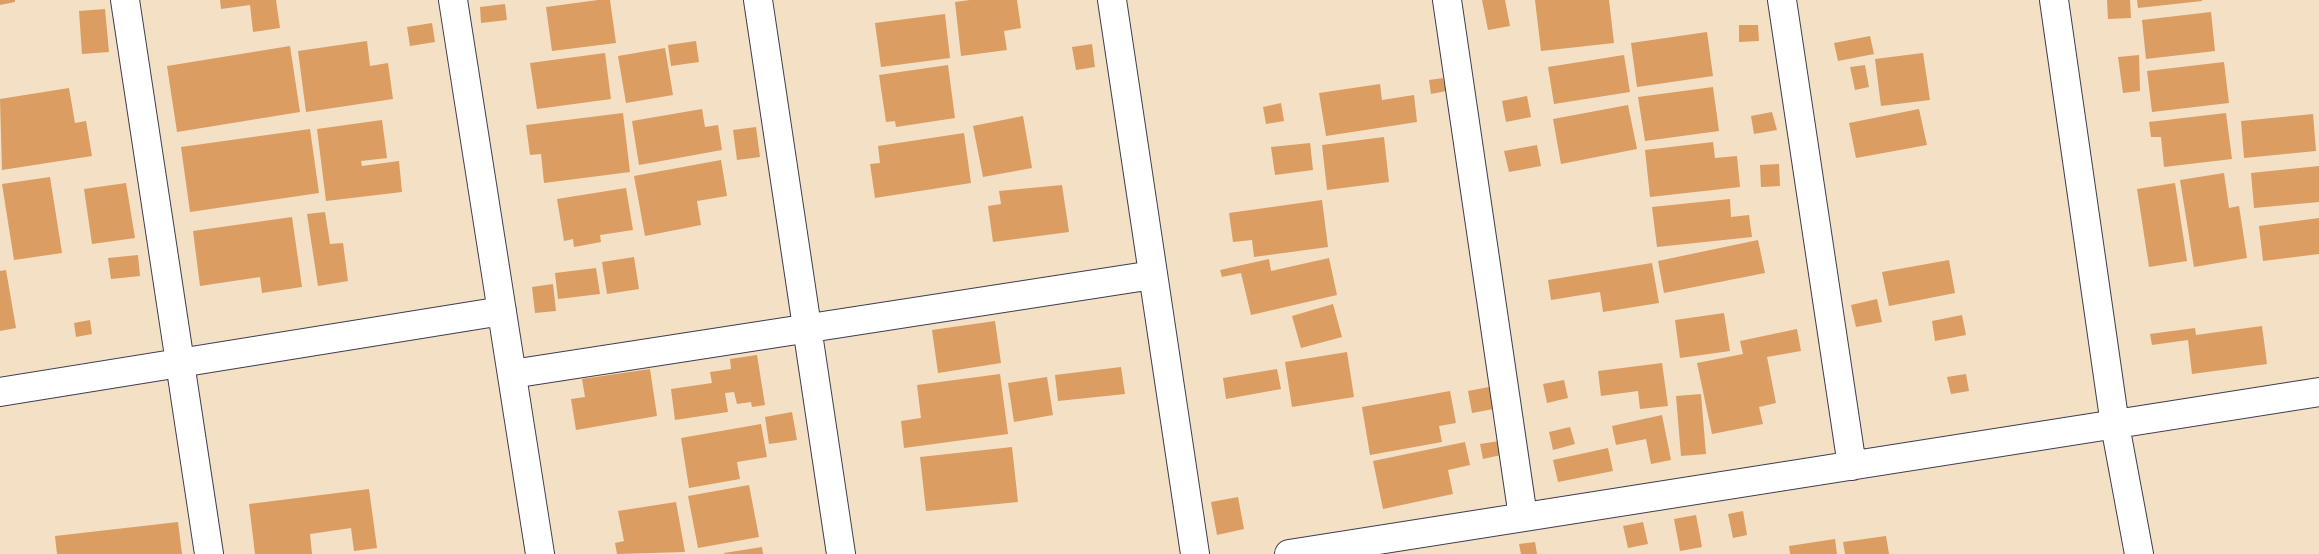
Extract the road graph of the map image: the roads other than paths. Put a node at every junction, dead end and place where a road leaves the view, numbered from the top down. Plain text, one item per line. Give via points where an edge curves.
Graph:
1 (125, 0) edge
2 (453, 0) edge
3 (758, 0) edge
4 (1112, 0) edge
5 (1447, 0) edge
6 (1782, 0) edge
7 (2054, 0) edge
8 (1153, 275) junction
9 (502, 311) junction
10 (807, 328) junction
11 (181, 363) junction
12 (512, 374) junction
13 (0, 392) edge
14 (2319, 392) edge
15 (2115, 425) junction
16 (1852, 466) junction
17 (1523, 517) junction
18 (209, 554) edge
19 (540, 554) edge
20 (841, 554) edge
21 (1195, 554) edge
22 (1290, 554) edge
23 (2139, 554) edge

1 - 11 street
2 - 9 street
3 - 10 street
4 - 8 street
5 - 17 street
6 - 16 street
7 - 15 street
8 - 10 street
8 - 21 street
9 - 11 street
9 - 12 street
10 - 12 street
10 - 20 street
11 - 13 street
11 - 18 street
12 - 19 street
14 - 15 street
15 - 16 street
15 - 23 street
16 - 17 street
17 - 22 street

